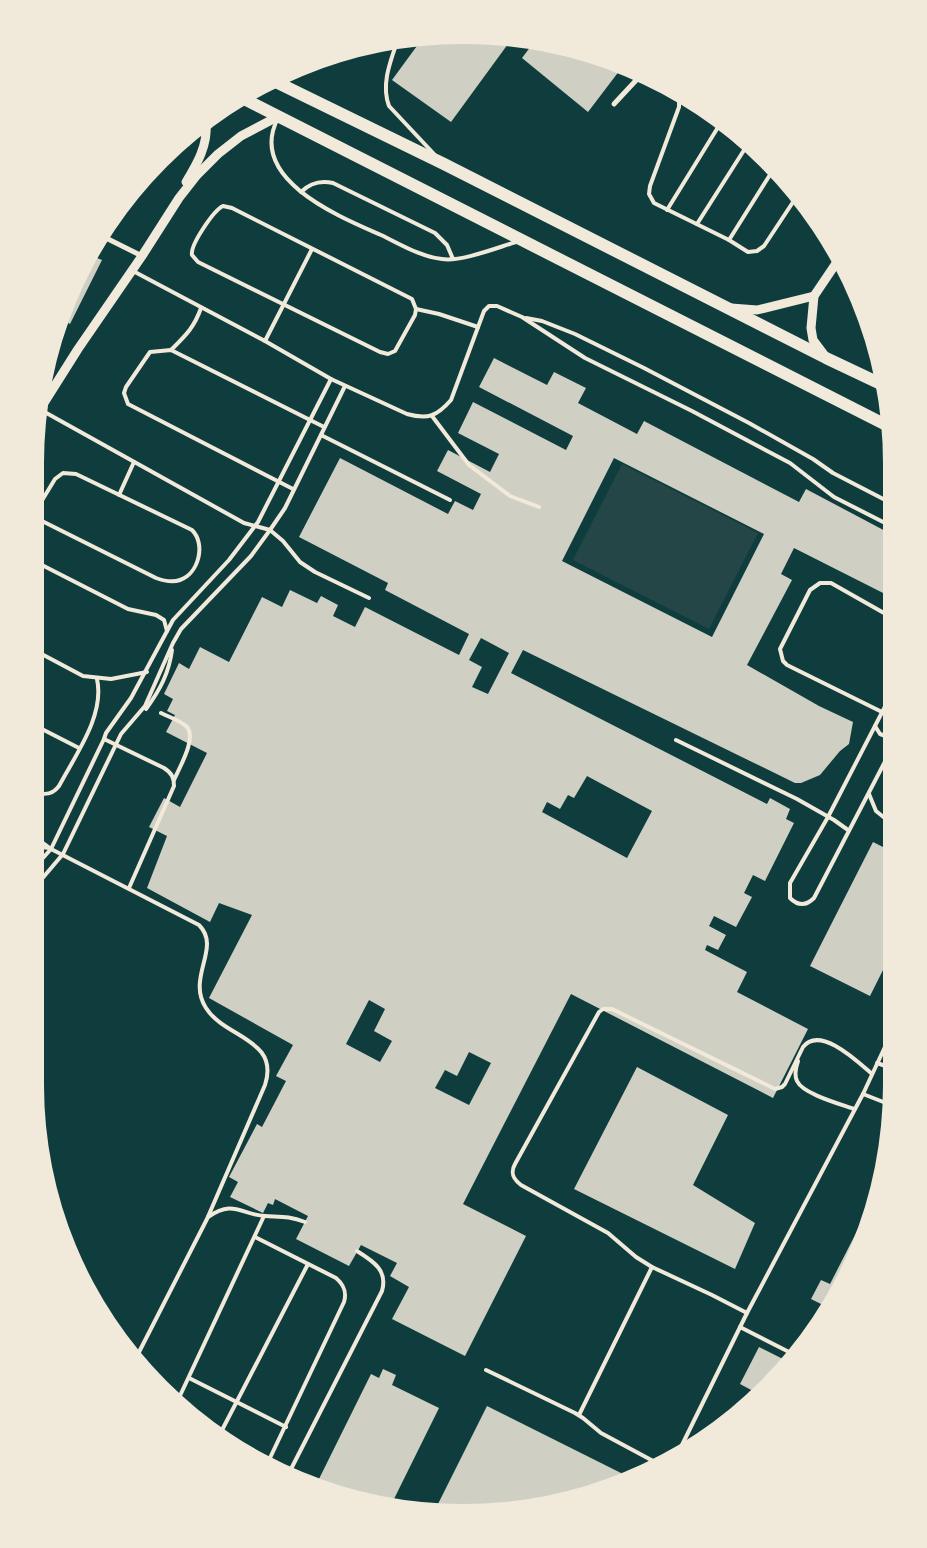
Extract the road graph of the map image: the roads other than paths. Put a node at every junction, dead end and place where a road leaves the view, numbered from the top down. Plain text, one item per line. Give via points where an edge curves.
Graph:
1 (394, 50) edge
2 (636, 81) edge
3 (282, 85) edge
4 (250, 102) edge
5 (679, 103) edge
6 (614, 104) dead end
7 (279, 116) junction
8 (717, 129) edge
9 (207, 131) edge
10 (743, 151) edge
11 (444, 164) junction
12 (769, 176) edge
13 (300, 192) junction
14 (179, 198) junction
15 (793, 203) edge
16 (668, 210) junction
17 (696, 224) junction
18 (109, 239) edge
19 (522, 240) junction
20 (729, 240) junction
21 (312, 249) junction
22 (142, 256) junction
23 (453, 259) junction
24 (833, 266) edge
25 (132, 271) junction
26 (814, 296) junction
27 (283, 304) junction
28 (201, 308) junction
29 (728, 308) junction
30 (416, 310) junction
31 (522, 317) junction
32 (478, 327) junction
33 (265, 341) junction
34 (171, 350) junction
35 (826, 358) junction
36 (331, 379) junction
37 (875, 381) edge
38 (345, 386) junction
39 (50, 394) edge
40 (47, 413) edge
41 (432, 416) junction
42 (311, 420) junction
43 (881, 422) edge
44 (324, 427) junction
45 (321, 435) junction
46 (134, 462) junction
47 (280, 482) junction
48 (294, 489) junction
49 (119, 495) junction
50 (44, 498) edge
51 (883, 499) edge
52 (450, 500) dead end
53 (539, 507) dead end
54 (44, 522) edge
55 (883, 522) edge
56 (254, 527) junction
57 (270, 530) junction
58 (44, 566) edge
59 (369, 598) dead end
60 (883, 612) edge
61 (167, 631) junction
62 (44, 655) edge
63 (147, 672) junction
64 (97, 678) junction
65 (882, 712) joint
66 (161, 713) dead end
67 (875, 726) junction
68 (44, 730) edge
69 (883, 735) edge
70 (104, 739) junction
71 (676, 740) dead end
72 (116, 744) junction
73 (79, 748) junction
74 (883, 766) edge
75 (174, 780) junction
76 (869, 794) junction
77 (44, 795) edge
78 (828, 817) junction
79 (883, 817) edge
80 (848, 830) junction
81 (44, 843) edge
82 (44, 847) edge
83 (51, 848) junction
84 (63, 854) junction
85 (44, 856) edge
86 (44, 876) edge
87 (129, 888) junction
88 (883, 1051) edge
89 (799, 1054) junction
90 (877, 1063) junction
91 (883, 1065) edge
92 (872, 1074) junction
93 (863, 1094) junction
94 (882, 1102) edge
95 (854, 1109) junction
96 (264, 1216) junction
97 (206, 1219) junction
98 (305, 1222) dead end
99 (254, 1237) junction
100 (357, 1251) dead end
101 (308, 1264) junction
102 (652, 1267) junction
103 (747, 1313) junction
104 (740, 1327) junction
105 (139, 1351) edge
106 (787, 1351) edge
107 (486, 1370) dead end
108 (190, 1378) junction
109 (181, 1394) edge
110 (237, 1402) junction
111 (580, 1415) junction
112 (286, 1427) junction
113 (223, 1429) edge
114 (684, 1441) edge
115 (271, 1457) edge
116 (651, 1460) edge
117 (292, 1467) edge

1 - 11 lane via 386,84 389,106
2 - 6 street
3 - 11 main road
4 - 7 main road
5 - 16 lane via 649,194 654,203
7 - 13 lane via 271,135 272,147 278,165
7 - 14 street via 241,136 218,154
7 - 19 main road
8 - 16 lane
9 - 14 street via 203,150
10 - 17 lane
11 - 29 main road
12 - 20 lane
13 - 23 lane via 334,214 422,254 442,260
13 - 23 lane via 319,182 333,183 435,233 448,245
14 - 22 street
15 - 20 lane via 764,246 757,251 748,252
16 - 17 lane
17 - 20 lane
18 - 22 street
19 - 23 lane
19 - 43 main road
21 - 27 lane
21 - 27 lane via 223,206 192,246 192,255 198,262
21 - 30 lane via 407,296
22 - 25 street
24 - 26 street
25 - 28 lane
25 - 39 street
26 - 29 street via 757,310
26 - 35 street via 813,340
27 - 30 lane via 388,354 397,348
27 - 33 lane
28 - 33 lane
28 - 34 lane via 193,327
29 - 35 main road
30 - 32 lane
31 - 32 lane via 497,306 488,306
31 - 51 lane via 575,334 644,368
31 - 55 lane via 585,358 790,463 834,497
32 - 41 lane via 451,400
33 - 36 lane
34 - 42 lane
34 - 47 lane via 147,355 126,387 124,393 128,404
35 - 37 main road
36 - 38 lane
36 - 42 lane
38 - 41 lane via 407,414 419,418
38 - 44 lane
40 - 46 lane
41 - 53 lane via 469,465 510,496
42 - 44 lane
42 - 47 lane
44 - 45 lane
45 - 48 lane
45 - 52 lane
46 - 49 lane
46 - 56 lane
47 - 48 lane
47 - 56 lane
48 - 57 lane
49 - 50 lane via 76,474 64,473 55,479
49 - 54 lane via 196,534 199,554 195,565 181,580 156,578
56 - 57 lane
56 - 61 lane
57 - 59 lane via 308,567
57 - 72 lane via 251,556 181,629 142,711
58 - 61 lane via 128,609 156,615 164,620
60 - 65 lane via 831,583 820,583 810,590 780,649 788,665
61 - 63 lane
62 - 64 lane via 83,676
63 - 64 lane via 111,679
63 - 70 lane
64 - 73 lane via 98,707
65 - 67 lane
66 - 75 lane via 184,724 190,732 190,742
67 - 69 lane
67 - 78 lane
68 - 73 lane
70 - 72 lane
70 - 83 lane
71 - 78 lane
72 - 75 lane via 164,768
72 - 84 lane
73 - 77 lane via 55,791
74 - 76 lane
75 - 87 lane
76 - 79 lane via 876,811
76 - 80 lane
78 - 80 lane
78 - 80 lane via 790,883 790,898 794,902 806,904 814,898
81 - 83 lane
82 - 83 lane
83 - 84 lane
83 - 85 lane
84 - 86 lane
84 - 87 lane
87 - 97 lane via 199,924 208,942 199,980 204,1004 219,1023 260,1049 267,1061 265,1085
88 - 90 lane
89 - 92 lane via 806,1042 817,1040 845,1051
89 - 95 lane via 796,1079 800,1086
89 - 102 lane via 785,1084 775,1089 612,1009 599,1012 512,1169 512,1175 521,1185 608,1233
90 - 91 lane
90 - 92 lane
92 - 93 lane
93 - 94 lane
93 - 95 lane
95 - 103 lane
96 - 97 lane via 232,1208
96 - 98 lane via 283,1216
96 - 99 lane
97 - 105 lane
99 - 101 lane
99 - 108 lane
100 - 117 lane via 382,1271 382,1291
101 - 110 lane
101 - 112 lane via 340,1282 346,1297
102 - 103 lane
102 - 111 lane
103 - 104 lane
104 - 106 lane
104 - 114 lane
107 - 111 lane
108 - 109 lane
108 - 110 lane
110 - 112 lane
110 - 113 lane
111 - 116 lane via 601,1433
112 - 115 lane

